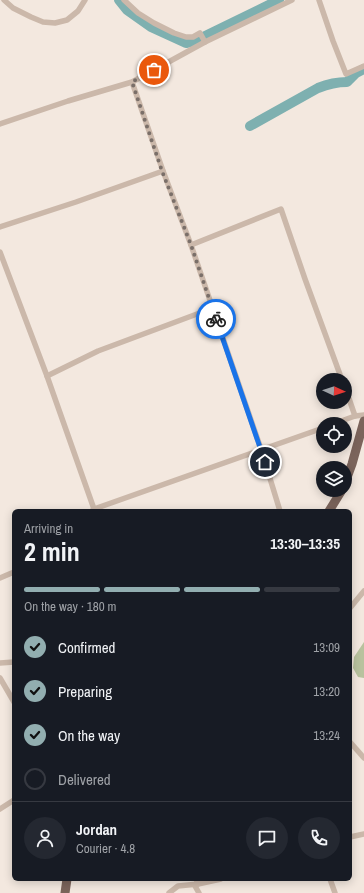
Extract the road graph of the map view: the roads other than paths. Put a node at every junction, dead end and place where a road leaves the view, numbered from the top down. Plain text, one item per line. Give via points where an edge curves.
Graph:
1 (4, 0) edge
2 (85, 0) edge
3 (124, 0) edge
4 (292, 0) edge
5 (319, 0) edge
6 (205, 42) junction
7 (364, 66) edge
8 (132, 82) junction
9 (0, 124) edge
10 (162, 171) junction
11 (0, 226) edge
12 (191, 245) junction
13 (0, 252) edge
14 (212, 308) junction
15 (339, 373) edge
16 (47, 376) junction
17 (352, 407) edge
18 (364, 415) edge
19 (355, 416) junction
20 (352, 417) edge
21 (364, 421) edge
22 (316, 430) edge
23 (261, 449) junction
24 (352, 463) edge
25 (337, 497) edge
26 (93, 509) edge
27 (96, 509) edge
28 (279, 509) edge
29 (329, 509) edge
30 (12, 573) edge
31 (0, 578) edge
32 (364, 591) edge
33 (352, 606) edge
34 (12, 662) edge
35 (0, 663) edge
36 (0, 678) edge
37 (12, 699) edge
38 (352, 744) edge
39 (364, 758) edge
40 (12, 801) edge
41 (0, 809) edge
42 (364, 834) edge
43 (352, 837) edge
44 (68, 881) edge
45 (331, 881) edge
46 (197, 882) edge
47 (65, 893) edge
48 (169, 893) edge
49 (199, 893) edge
50 (335, 893) edge

1 - 2 street via 13,8 43,22 55,23 67,20 78,11
3 - 6 street via 154,23 186,37 200,34
4 - 6 street
5 - 7 street via 346,74
6 - 8 street
8 - 9 street
8 - 10 street
10 - 11 street
10 - 12 street
12 - 14 street
12 - 15 street via 280,209
13 - 16 street
14 - 16 street via 98,351
14 - 23 street
16 - 26 street
17 - 19 street
18 - 19 street
19 - 20 street
21 - 24 main road
22 - 23 street
23 - 27 street
23 - 28 street
25 - 29 main road
30 - 31 street
32 - 33 street
34 - 35 street
36 - 37 street
38 - 39 street
40 - 41 street
42 - 43 street
44 - 47 main road
45 - 50 street
46 - 48 street via 178,886
46 - 49 street via 195,886

